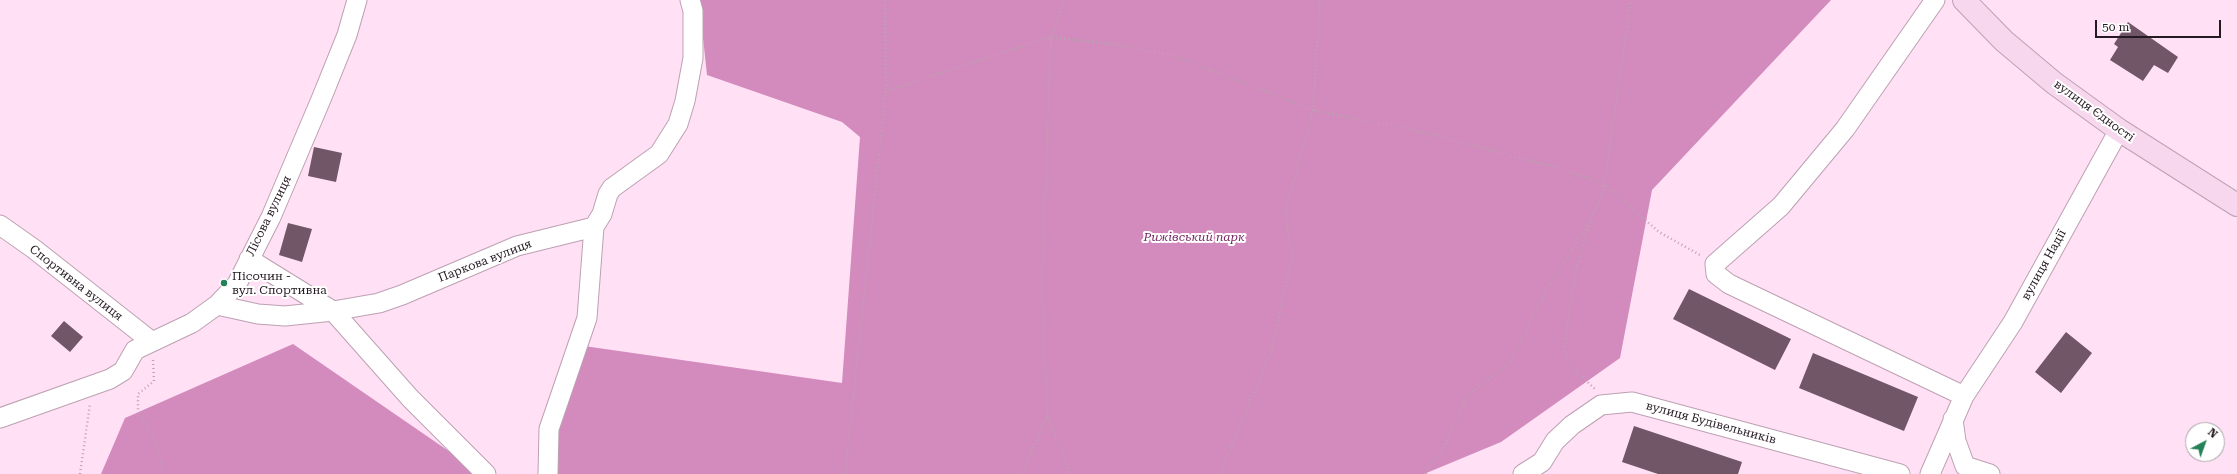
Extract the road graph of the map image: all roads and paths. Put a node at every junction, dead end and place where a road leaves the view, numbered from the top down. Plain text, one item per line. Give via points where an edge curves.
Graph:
1 (357, 0) edge
2 (690, 0) edge
3 (885, 0) edge
4 (1064, 0) edge
5 (1320, 0) edge
6 (1631, 0) edge
7 (1935, 0) edge
8 (1964, 0) edge
9 (1051, 37) junction
10 (886, 90) junction
11 (1313, 110) junction
12 (2119, 130) junction
13 (1604, 184) junction
14 (2237, 205) edge
15 (1591, 219) junction
16 (0, 226) edge
17 (594, 227) junction
18 (249, 259) junction
19 (1716, 269) junction
20 (217, 305) junction
21 (333, 311) junction
22 (151, 341) junction
23 (92, 385) junction
24 (1964, 396) junction
25 (1601, 405) junction
26 (1047, 416) junction
27 (0, 418) edge
28 (1953, 419) junction
29 (1547, 468) edge
30 (80, 474) edge
31 (164, 474) edge
32 (486, 474) edge
33 (548, 474) edge
34 (845, 474) edge
35 (1022, 474) edge
36 (1070, 474) edge
37 (1220, 474) edge
38 (1426, 474) edge
39 (1523, 474) edge
40 (1900, 474) edge
41 (1930, 474) edge
42 (1990, 474) edge

1 - 18 street, Лісова вулиця via 347,35 322,97 271,217
2 - 17 street via 693,12 692,58 678,124 659,154 612,188
3 - 10 path
4 - 9 path
5 - 11 path
6 - 13 path
7 - 19 street via 1845,129 1781,206
8 - 12 street, вулиця Єдності via 2004,41
9 - 10 path
9 - 11 path via 1172,55
9 - 26 path via 1042,283
10 - 34 path
11 - 13 path via 1451,138
11 - 37 path via 1285,212 1292,256 1271,354
12 - 14 street, вулиця Єдності
12 - 24 street, вулиця Надії via 2013,322
13 - 15 path
13 - 19 path via 1659,232
15 - 25 path via 1575,272 1564,352 1574,369 1601,397
15 - 38 path via 1543,296 1513,357 1500,371 1466,398 1441,453 1430,463
16 - 22 street, Спортивна вулиця via 34,249
17 - 21 street, Паркова вулиця via 517,246 379,303
17 - 33 street via 587,318 549,429
18 - 20 street, Лісова вулиця via 237,284
18 - 21 street
19 - 24 street via 1729,284
20 - 21 street, Паркова вулиця via 258,314 285,316
20 - 22 street, Лісова вулиця via 192,323
21 - 32 street via 410,398
22 - 23 street, Лісова вулиця via 135,350 123,371
22 - 31 path via 154,381 138,394 138,412 155,440
23 - 27 street, Лісова вулиця
23 - 30 path
24 - 28 street, вулиця Надії
25 - 29 street, вулиця Будівельників via 1572,425 1555,441
25 - 40 street, вулиця Будівельників via 1632,402
26 - 35 path
26 - 36 path
28 - 41 street, вулиця Надії
28 - 42 street via 1956,441 1965,466
29 - 39 street

